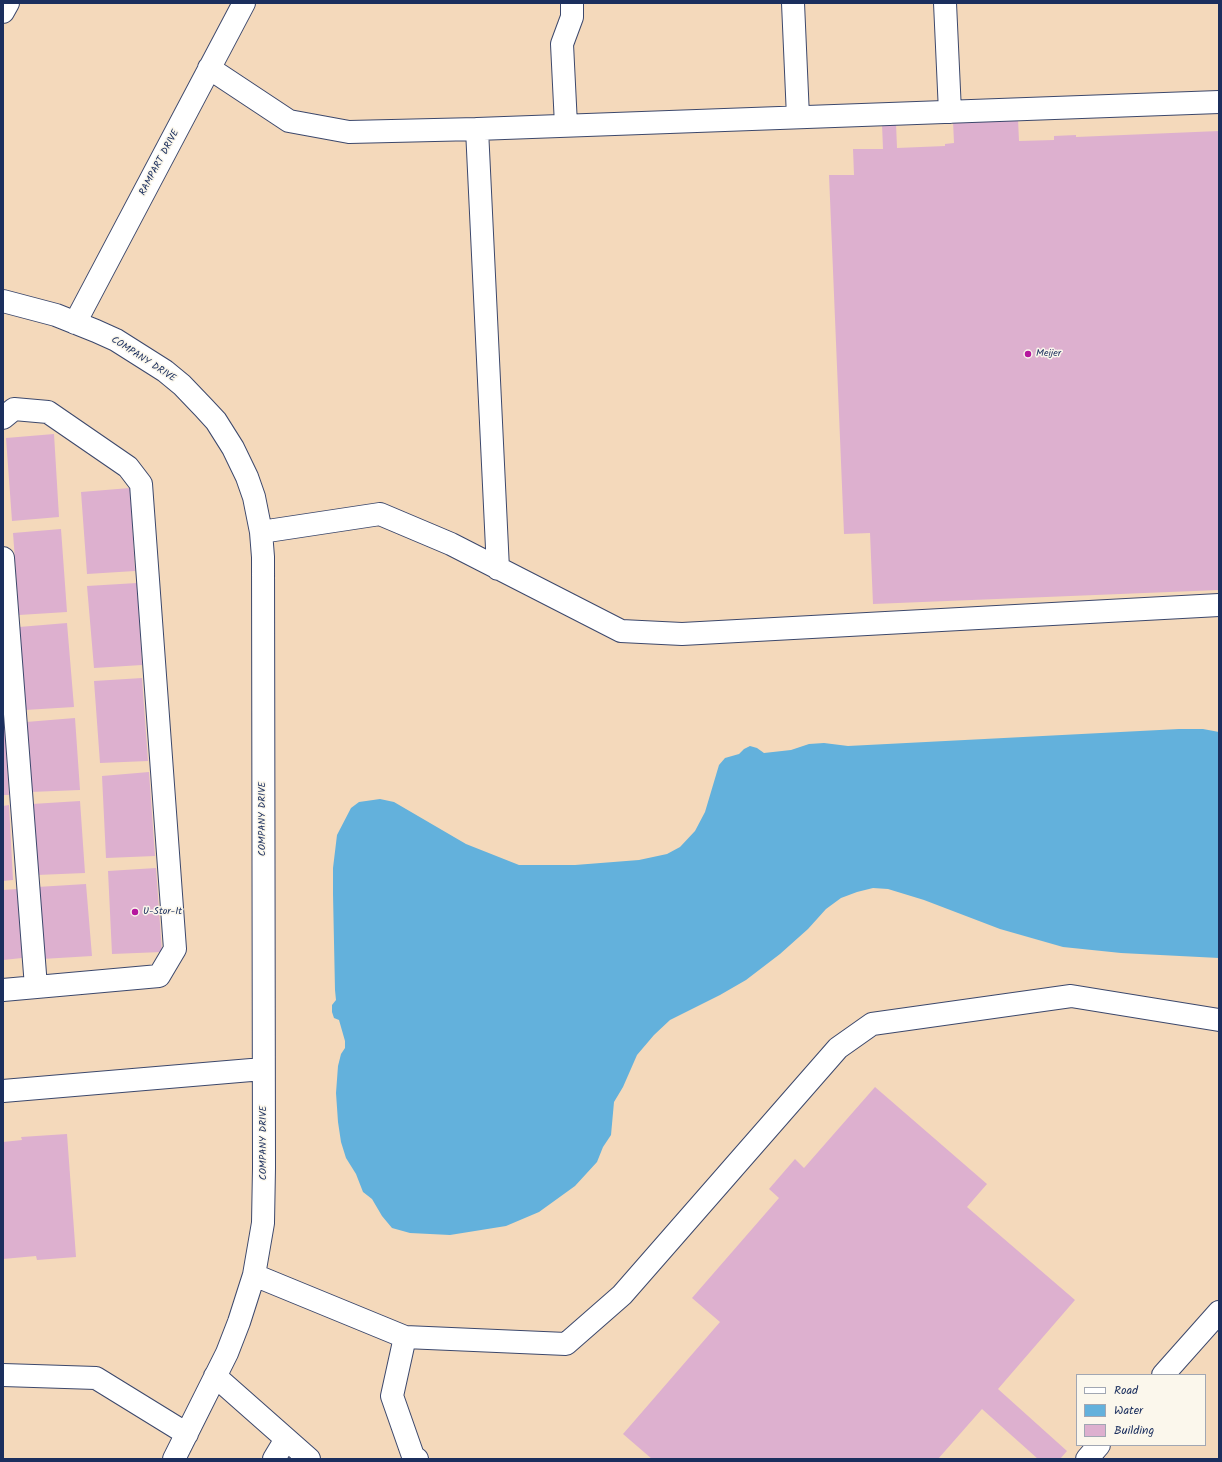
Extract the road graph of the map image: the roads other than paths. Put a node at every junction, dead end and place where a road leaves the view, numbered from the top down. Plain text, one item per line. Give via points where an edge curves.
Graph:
1 (8, 3) edge
2 (244, 3) edge
3 (572, 3) edge
4 (792, 3) edge
5 (945, 3) edge
6 (3, 12) edge
7 (209, 68) junction
8 (1219, 102) edge
9 (950, 112) junction
10 (798, 117) junction
11 (566, 125) junction
12 (477, 129) junction
13 (3, 301) edge
14 (75, 323) junction
15 (3, 418) edge
16 (261, 532) junction
17 (3, 558) edge
18 (498, 568) junction
19 (1219, 605) edge
20 (36, 987) junction
21 (3, 990) edge
22 (1219, 1020) edge
23 (263, 1069) junction
24 (3, 1091) edge
25 (254, 1275) junction
26 (1219, 1312) edge
27 (405, 1338) junction
28 (1163, 1374) edge
29 (3, 1375) edge
30 (215, 1376) junction
31 (186, 1434) junction
32 (286, 1439) junction
33 (1098, 1446) edge
34 (174, 1459) edge
35 (274, 1459) edge
36 (309, 1459) edge
37 (417, 1459) edge
38 (1087, 1459) edge

1 - 6 street
2 - 7 street, RAMPART DRIVE
3 - 11 street via 572,17 562,44
4 - 10 street
5 - 9 street
7 - 12 street via 289,121 349,132
7 - 14 street, RAMPART DRIVE
8 - 9 street
9 - 10 street
10 - 11 street
11 - 12 street
12 - 18 street
13 - 14 street, COMPANY DRIVE via 56,315
14 - 16 street, COMPANY DRIVE via 116,340 165,371 204,408 228,439 242,468 254,497
15 - 20 street via 14,409 48,412 128,467 141,484 175,949 159,976
16 - 18 street via 380,514 451,544
16 - 23 street, COMPANY DRIVE
17 - 20 street
18 - 19 street via 621,631 682,634
20 - 21 street
22 - 27 street via 1071,996 872,1024 838,1048 622,1295 566,1344
23 - 24 street
23 - 25 street, COMPANY DRIVE via 264,1201
25 - 27 street
25 - 30 street, COMPANY DRIVE via 239,1322
26 - 28 street
27 - 37 street via 392,1396 413,1456
29 - 31 street via 96,1378
30 - 31 street, COMPANY DRIVE
30 - 32 street
31 - 34 street, COMPANY DRIVE
32 - 35 street
32 - 36 street
33 - 38 street

